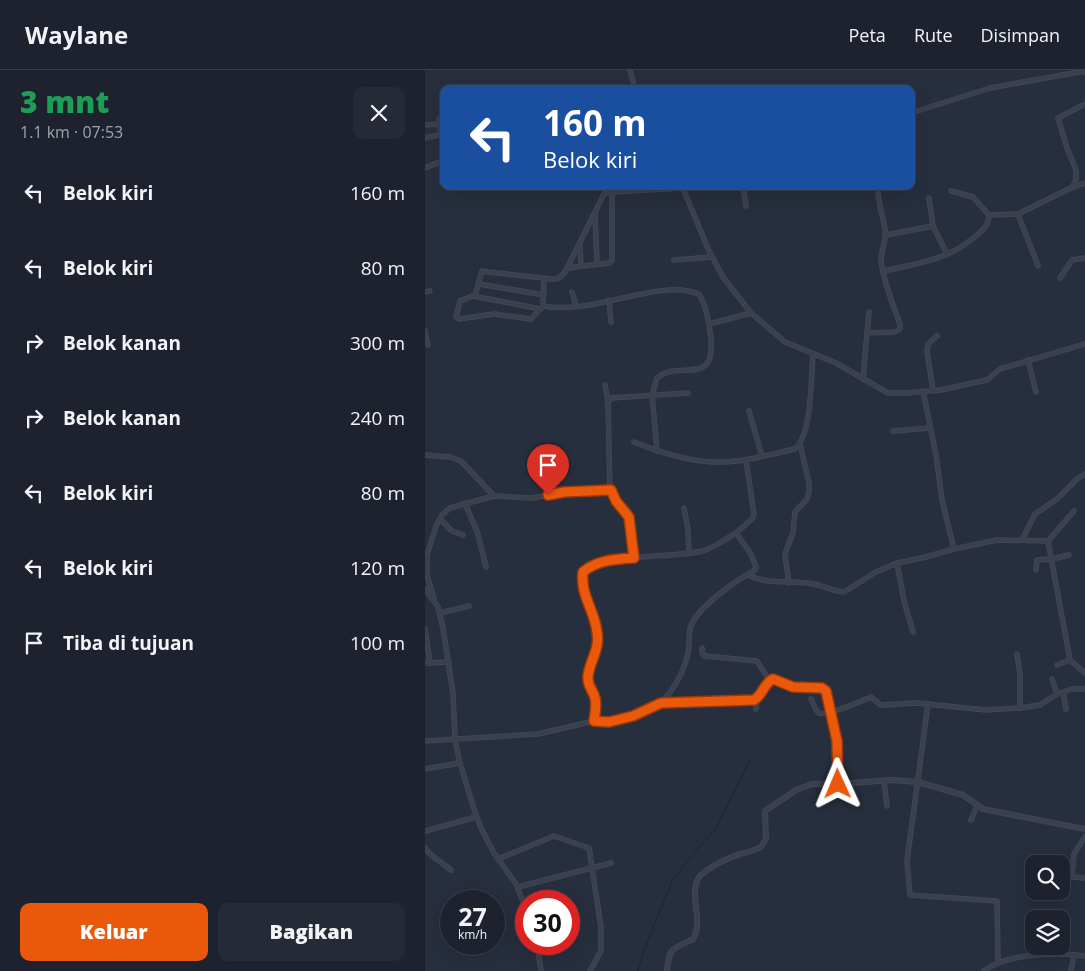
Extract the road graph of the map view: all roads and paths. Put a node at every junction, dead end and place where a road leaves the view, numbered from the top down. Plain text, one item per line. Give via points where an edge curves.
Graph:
1 (630, 70) edge
2 (1085, 71) edge
3 (634, 85) edge
4 (1085, 104) edge
5 (915, 112) edge
6 (440, 118) edge
7 (438, 124) junction
8 (425, 125) edge
9 (440, 129) edge
10 (440, 136) edge
11 (425, 138) edge
12 (440, 162) edge
13 (425, 168) edge
14 (1085, 182) edge
15 (1073, 187) junction
16 (640, 190) edge
17 (683, 190) edge
18 (744, 190) edge
19 (878, 190) edge
20 (951, 191) dead end
21 (612, 192) junction
22 (929, 198) dead end
23 (746, 206) dead end
24 (595, 212) junction
25 (989, 214) junction
26 (1018, 214) junction
27 (933, 226) junction
28 (886, 235) junction
29 (579, 243) junction
30 (947, 254) junction
31 (712, 257) junction
32 (1085, 258) edge
33 (674, 260) dead end
34 (597, 264) junction
35 (581, 266) junction
36 (1038, 266) dead end
37 (567, 268) junction
38 (884, 271) junction
39 (544, 278) junction
40 (1060, 278) dead end
41 (479, 284) junction
42 (430, 291) dead end
43 (425, 292) edge
44 (572, 292) dead end
45 (544, 295) junction
46 (473, 296) junction
47 (609, 300) junction
48 (576, 306) junction
49 (542, 307) junction
50 (869, 312) dead end
51 (751, 313) junction
52 (611, 322) dead end
53 (709, 324) junction
54 (425, 331) edge
55 (867, 333) junction
56 (937, 336) dead end
57 (1085, 344) edge
58 (428, 345) dead end
59 (813, 354) junction
60 (1028, 360) junction
61 (863, 379) junction
62 (605, 385) dead end
63 (933, 390) junction
64 (923, 391) junction
65 (1036, 392) dead end
66 (688, 393) dead end
67 (652, 394) junction
68 (608, 402) junction
69 (749, 411) dead end
70 (930, 428) junction
71 (893, 431) dead end
72 (634, 442) dead end
73 (800, 444) junction
74 (657, 451) junction
75 (425, 455) edge
76 (762, 456) junction
77 (746, 460) junction
78 (1085, 474) edge
79 (611, 490) junction
80 (494, 496) junction
81 (465, 503) junction
82 (684, 508) dead end
83 (1074, 511) dead end
84 (440, 519) junction
85 (736, 533) junction
86 (463, 535) dead end
87 (1023, 540) junction
88 (1048, 541) junction
89 (954, 549) junction
90 (689, 553) junction
91 (1069, 555) dead end
92 (634, 558) junction
93 (1052, 560) junction
94 (897, 563) junction
95 (486, 567) dead end
96 (426, 568) edge
97 (1036, 570) dead end
98 (747, 575) junction
99 (789, 583) junction
100 (425, 589) edge
101 (436, 603) junction
102 (469, 606) dead end
103 (440, 613) junction
104 (425, 630) edge
105 (913, 632) dead end
106 (702, 648) dead end
107 (1017, 654) dead end
108 (1070, 660) junction
109 (449, 662) junction
110 (425, 663) edge
111 (430, 663) junction
112 (1057, 665) dead end
113 (1085, 673) edge
114 (1052, 679) dead end
115 (769, 680) junction
116 (1085, 689) edge
117 (1063, 692) junction
118 (1057, 694) junction
119 (757, 698) junction
120 (811, 699) dead end
121 (661, 703) junction
122 (928, 704) junction
123 (756, 708) dead end
124 (1020, 708) junction
125 (1066, 709) dead end
126 (831, 712) junction
127 (594, 721) junction
128 (455, 740) junction
129 (425, 741) edge
130 (460, 763) junction
131 (425, 769) edge
132 (884, 781) junction
133 (918, 782) junction
134 (838, 784) junction
135 (887, 806) dead end
136 (977, 806) junction
137 (476, 817) junction
138 (971, 820) dead end
139 (1085, 828) edge
140 (425, 831) edge
141 (1085, 837) edge
142 (425, 848) edge
143 (498, 859) junction
144 (611, 864) dead end
145 (593, 868) junction
146 (451, 870) dead end
147 (1085, 878) edge
148 (518, 888) joint
149 (1074, 954) junction
150 (539, 955) edge
151 (1085, 956) edge
152 (998, 963) junction
153 (541, 971) edge
154 (590, 971) edge
155 (667, 971) edge
156 (984, 971) edge
157 (1071, 971) edge

1 - 3 street
2 - 5 street via 990,88
4 - 15 street via 1058,118 1076,170
6 - 7 street
7 - 8 street
7 - 9 street
10 - 11 street
12 - 13 street
14 - 15 street
15 - 26 street
16 - 21 street
17 - 31 street
18 - 23 street
19 - 28 street
20 - 25 street via 973,197
21 - 24 street via 604,194
21 - 34 street via 613,258 609,263
22 - 27 street
24 - 29 street
24 - 34 street
25 - 26 street
25 - 30 street via 984,230
26 - 36 street
27 - 28 street
27 - 30 street
28 - 38 street via 881,257
29 - 35 street
29 - 37 street
30 - 38 street via 927,262
31 - 33 street
31 - 51 street
32 - 40 street via 1072,260
34 - 35 street
35 - 37 street
37 - 39 street via 558,279
38 - 55 street via 900,329
39 - 41 street via 482,271
39 - 45 street
41 - 45 street
41 - 46 street
42 - 43 street
44 - 48 street
45 - 49 street
46 - 49 street
46 - 49 street via 459,302 456,318 494,314 529,320
47 - 48 street
47 - 52 street
47 - 53 street via 665,290 691,291 702,299
48 - 49 street
50 - 55 street
51 - 53 street
51 - 59 street via 785,342
53 - 67 street via 712,352 708,364 661,375
54 - 58 street
55 - 61 street
56 - 63 street via 928,344 927,352
57 - 60 street
59 - 61 street
59 - 73 street via 811,398
60 - 63 street via 1000,369 987,380
60 - 65 street
61 - 64 street via 888,393
62 - 68 street
63 - 64 street
64 - 70 street
66 - 67 street
67 - 68 street via 611,398
67 - 74 street
68 - 79 street
69 - 76 street
70 - 71 street
70 - 89 street
72 - 74 street
73 - 76 street via 795,450
73 - 99 street via 809,492 795,512 793,533 785,554
74 - 77 street via 713,462
75 - 80 street via 461,461
76 - 77 street
77 - 85 street via 755,514
78 - 87 street via 1035,514
79 - 80 street via 564,492 531,498
79 - 92 street via 629,517
80 - 81 street
81 - 84 street via 450,508
81 - 95 street via 478,534
82 - 90 street
83 - 88 street
84 - 86 street via 452,531
84 - 96 street via 429,546
85 - 90 street via 708,549
85 - 98 street via 755,562 754,572
87 - 88 street
87 - 89 street via 997,540
88 - 93 street
89 - 94 street
90 - 92 street
91 - 93 street
92 - 127 street via 596,564 583,572 586,597 598,638 598,648 588,676 595,698
93 - 97 street via 1037,560
93 - 108 street
94 - 99 street via 845,592 815,584
94 - 105 street via 903,601
96 - 101 street
98 - 99 street via 767,582
98 - 121 street via 719,595 691,626 688,653 680,678
100 - 101 street
101 - 103 street
102 - 103 street
103 - 109 street
104 - 111 street
106 - 115 street via 705,656 757,661
107 - 124 street
108 - 112 street
108 - 113 street
109 - 111 street
109 - 128 street via 455,706
110 - 111 street
114 - 118 street
115 - 119 street
115 - 126 street via 775,679 797,688 825,689
116 - 117 street
117 - 118 street
117 - 125 street
118 - 124 street via 1040,705
119 - 121 street
119 - 123 street
120 - 126 street via 818,712
121 - 127 street via 633,716 609,722
122 - 124 street via 986,710
122 - 126 street via 881,705 871,697
122 - 133 street
126 - 134 street via 837,741
127 - 128 street via 533,735
128 - 129 street
128 - 130 street
130 - 131 street
130 - 137 street
132 - 133 street
132 - 134 street
132 - 135 street
133 - 136 street via 963,795
133 - 152 street via 907,861 910,895 997,901
134 - 155 street via 804,786 773,804 765,811 766,838 761,847 732,857 701,875 695,886 697,933 671,952
136 - 138 street
136 - 139 street
137 - 140 street
137 - 143 street
141 - 147 street via 1074,854 1072,877
142 - 146 street
143 - 145 street via 556,836 588,846
143 - 148 street
144 - 145 street
145 - 148 street
145 - 154 street via 601,916 601,951
149 - 151 street
149 - 152 street via 1049,954
149 - 157 street
150 - 153 street
152 - 156 street

